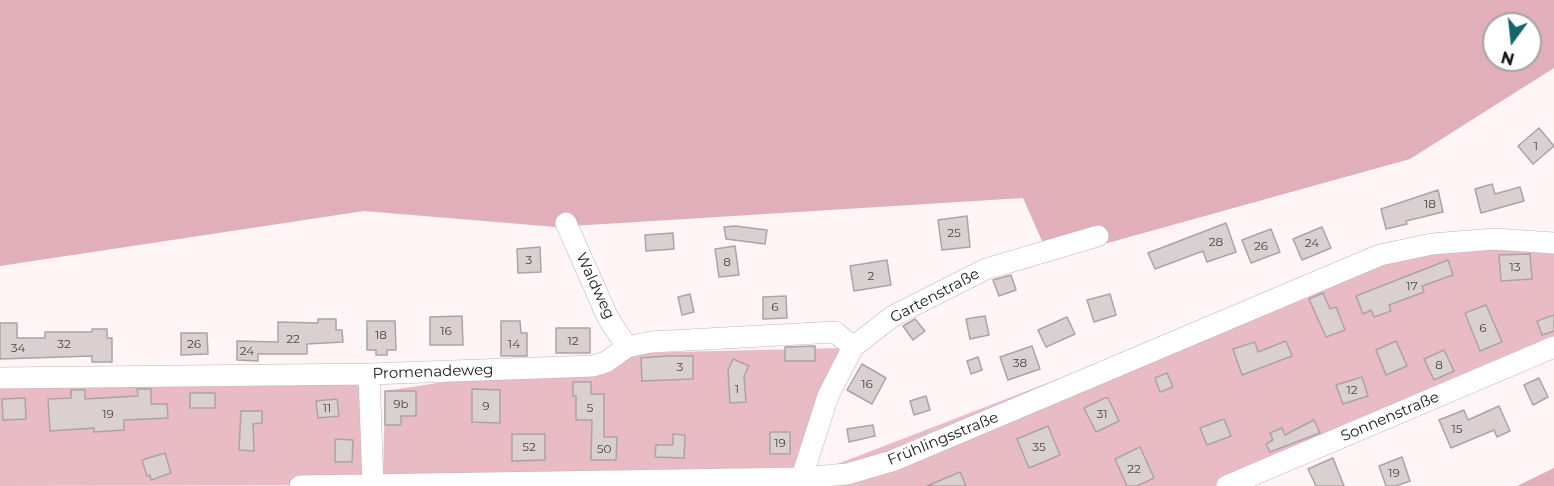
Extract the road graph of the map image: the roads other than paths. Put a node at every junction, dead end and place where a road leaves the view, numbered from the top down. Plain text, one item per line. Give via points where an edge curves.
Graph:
1 (566, 223) dead end
2 (1098, 236) dead end
3 (1554, 243) edge
4 (627, 347) junction
5 (853, 347) junction
6 (1554, 347) edge
7 (369, 374) junction
8 (0, 378) edge
9 (800, 482) edge
10 (373, 485) edge
11 (300, 486) edge
12 (1227, 486) edge

1 - 4 street, Waldweg via 608,318
2 - 5 street, Gartenstraße via 986,269 893,316
3 - 9 street, Frühlingsstraße via 1494,239 1443,243 1380,255 892,461
4 - 5 street, Promenadeweg via 651,342 835,332
4 - 7 street, Promenadeweg via 593,366
5 - 9 street, Gartenstraße via 828,396
6 - 12 street, Sonnenstraße
7 - 8 street, Promenadeweg
7 - 10 street
9 - 10 street, Frühlingsstraße
10 - 11 street, Frühlingsstraße

